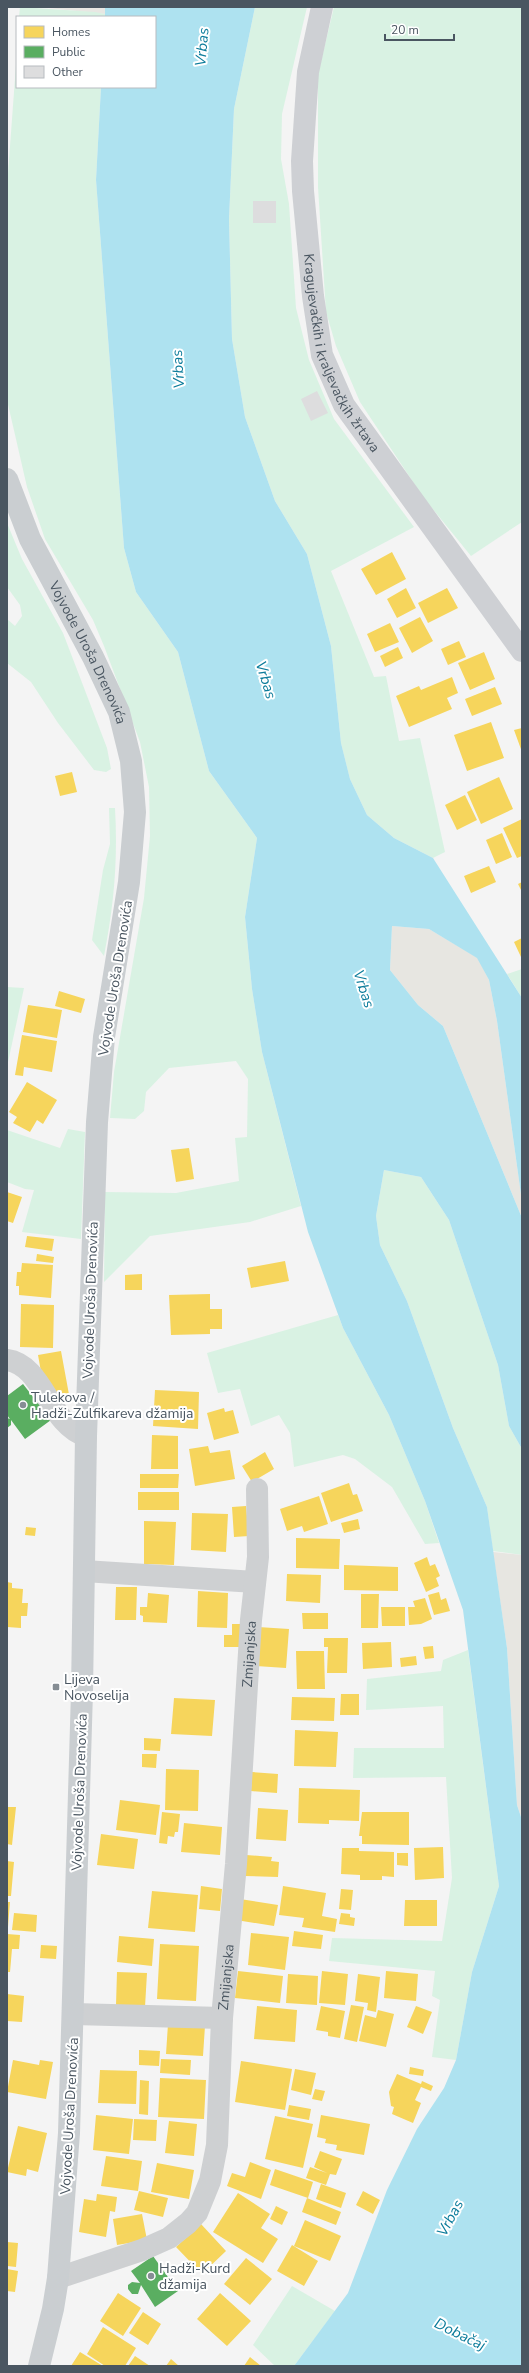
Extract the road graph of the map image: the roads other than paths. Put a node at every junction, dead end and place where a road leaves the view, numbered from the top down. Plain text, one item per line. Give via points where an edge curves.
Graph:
1 (322, 7) edge
2 (7, 478) edge
3 (522, 651) edge
4 (7, 1360) edge
5 (86, 1436) junction
6 (257, 1489) dead end
7 (84, 1572) junction
8 (255, 1582) junction
9 (74, 2014) junction
10 (222, 2018) junction
11 (58, 2278) junction
12 (39, 2366) edge

1 - 3 street, Kragujevačkih i kraljevačkih žrtava via 308,72 302,191 322,355 344,405
2 - 5 main road, Vojvode Uroša Drenovića via 30,539 93,657 119,712 128,744 134,784 132,861 104,1037 97,1122
4 - 5 street via 22,1365 62,1418 74,1430
5 - 7 main road, Vojvode Uroša Drenovića
6 - 8 street, Zmijanjska via 259,1527
7 - 8 street
7 - 9 main road, Vojvode Uroša Drenovića
8 - 10 street, Zmijanjska via 236,1864
9 - 10 street
9 - 11 main road, Vojvode Uroša Drenovića via 67,2182
10 - 11 street, Zmijanjska via 217,2145 210,2181 197,2213 188,2224 169,2238 142,2250
11 - 12 main road, Vojvode Uroša Drenovića

